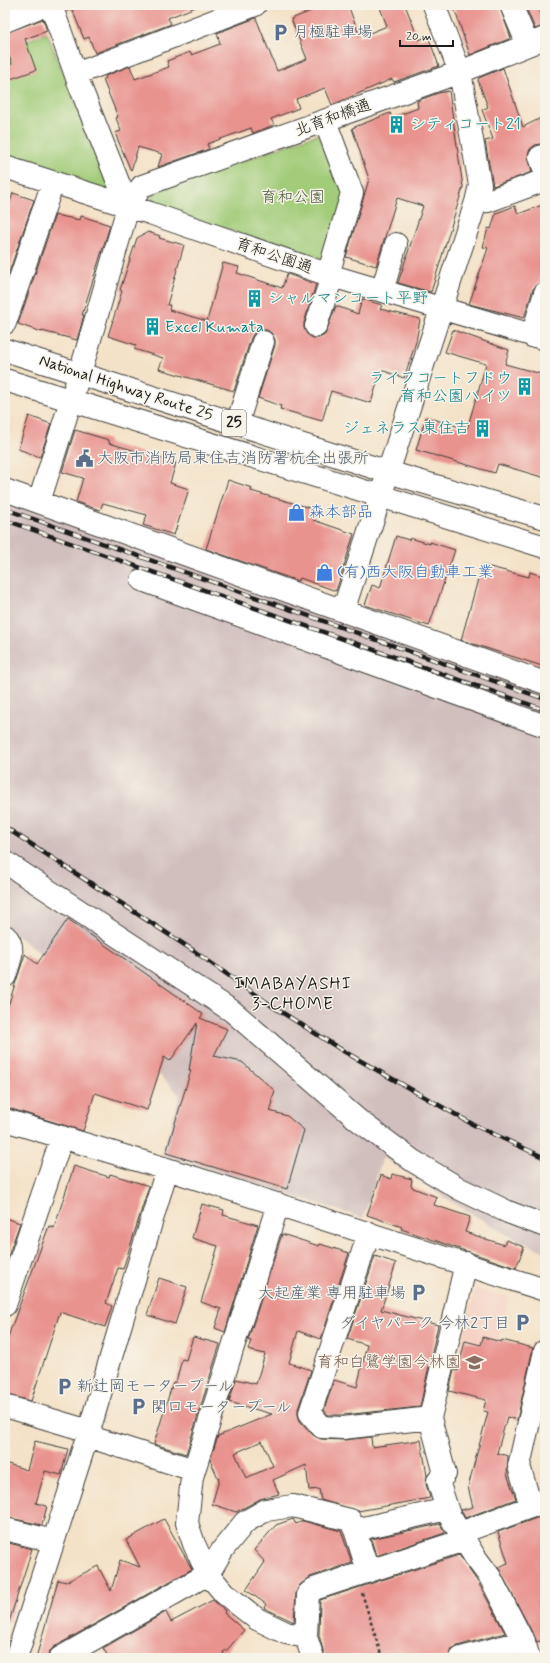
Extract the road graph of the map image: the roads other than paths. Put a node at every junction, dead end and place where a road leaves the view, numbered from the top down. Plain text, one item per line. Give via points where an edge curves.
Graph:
1 (44, 5) edge
2 (51, 5) edge
3 (255, 5) edge
4 (434, 5) edge
5 (512, 5) edge
6 (5, 20) edge
7 (537, 42) edge
8 (460, 72) junction
9 (76, 74) junction
10 (325, 121) junction
11 (545, 155) edge
12 (5, 167) edge
13 (545, 171) edge
14 (545, 180) edge
15 (53, 182) junction
16 (476, 202) junction
17 (128, 207) junction
18 (396, 244) dead end
19 (330, 275) junction
20 (382, 291) junction
21 (545, 293) edge
22 (442, 308) junction
23 (5, 323) edge
24 (316, 326) dead end
25 (539, 338) edge
26 (264, 342) dead end
27 (5, 350) edge
28 (80, 374) junction
29 (5, 380) edge
30 (71, 401) junction
31 (237, 424) junction
32 (388, 472) junction
33 (5, 490) edge
34 (381, 496) junction
35 (39, 502) junction
36 (545, 518) edge
37 (545, 547) edge
38 (142, 580) dead end
39 (343, 611) junction
40 (545, 683) edge
41 (545, 726) edge
42 (5, 862) edge
43 (5, 936) edge
44 (5, 976) edge
45 (5, 1120) edge
46 (62, 1137) junction
47 (167, 1169) junction
48 (278, 1204) junction
49 (545, 1226) edge
50 (369, 1233) junction
51 (466, 1263) junction
52 (545, 1290) edge
53 (5, 1305) edge
54 (545, 1351) edge
55 (5, 1406) edge
56 (430, 1418) junction
57 (88, 1434) junction
58 (194, 1470) junction
59 (538, 1504) edge
60 (446, 1509) junction
61 (5, 1529) edge
62 (355, 1530) junction
63 (462, 1536) junction
64 (53, 1541) junction
65 (362, 1573) junction
66 (208, 1574) junction
67 (526, 1650) edge
68 (310, 1652) edge
69 (16, 1658) edge
70 (60, 1658) edge
71 (461, 1658) edge

1 - 6 main road
2 - 9 main road
3 - 9 main road
4 - 8 main road
5 - 7 main road
7 - 8 main road, 北育和橋通
8 - 10 main road, 北育和橋通
8 - 16 main road via 480,185
9 - 17 main road
10 - 17 main road, 北育和橋通 via 142,186
10 - 19 main road via 352,193
11 - 13 main road via 540,158
12 - 15 main road, 育和公園通
14 - 16 main road via 488,201
15 - 17 main road, 育和公園通
15 - 23 main road
16 - 22 main road
17 - 19 main road, 育和公園通
17 - 28 main road, 北育和橋通
18 - 20 main road
19 - 20 main road, 育和公園通
19 - 24 main road
20 - 22 main road, 育和公園通
21 - 25 main road
22 - 25 main road, 育和公園通
22 - 32 main road
26 - 31 main road
27 - 28 main road, National Highway Route 25 / 25
28 - 30 main road, 北育和橋通
28 - 31 main road, National Highway Route 25 / 25
29 - 30 main road, National Highway Route 25 / 25
30 - 34 main road, National Highway Route 25 / 25
30 - 35 main road, 北育和橋通
31 - 32 main road, National Highway Route 25 / 25
32 - 34 main road
32 - 36 main road, National Highway Route 25 / 25
33 - 35 main road
34 - 37 main road, National Highway Route 25 / 25
34 - 39 main road
35 - 39 main road
38 - 41 main road
39 - 40 main road
42 - 49 main road via 232,1011 358,1120 414,1161 460,1189
43 - 44 main road via 9,940 12,952
45 - 46 main road
46 - 47 main road
46 - 53 main road
47 - 48 main road
47 - 57 main road
48 - 50 main road
48 - 58 main road
50 - 51 main road
50 - 56 main road via 310,1413 322,1427 343,1428
51 - 52 main road
51 - 56 main road
54 - 59 main road via 519,1466
55 - 57 main road
56 - 60 main road via 445,1474 438,1481
57 - 58 main road
57 - 64 main road
58 - 66 main road via 187,1523
59 - 63 main road
60 - 62 main road
60 - 63 main road
61 - 64 main road
62 - 65 main road
62 - 66 main road via 350,1520 293,1506 266,1510 245,1522 223,1549
63 - 65 main road
63 - 67 main road via 490,1577
64 - 69 main road
65 - 68 main road via 314,1588 308,1594
66 - 68 main road via 224,1593 257,1619 286,1633
66 - 70 main road
67 - 71 main road

